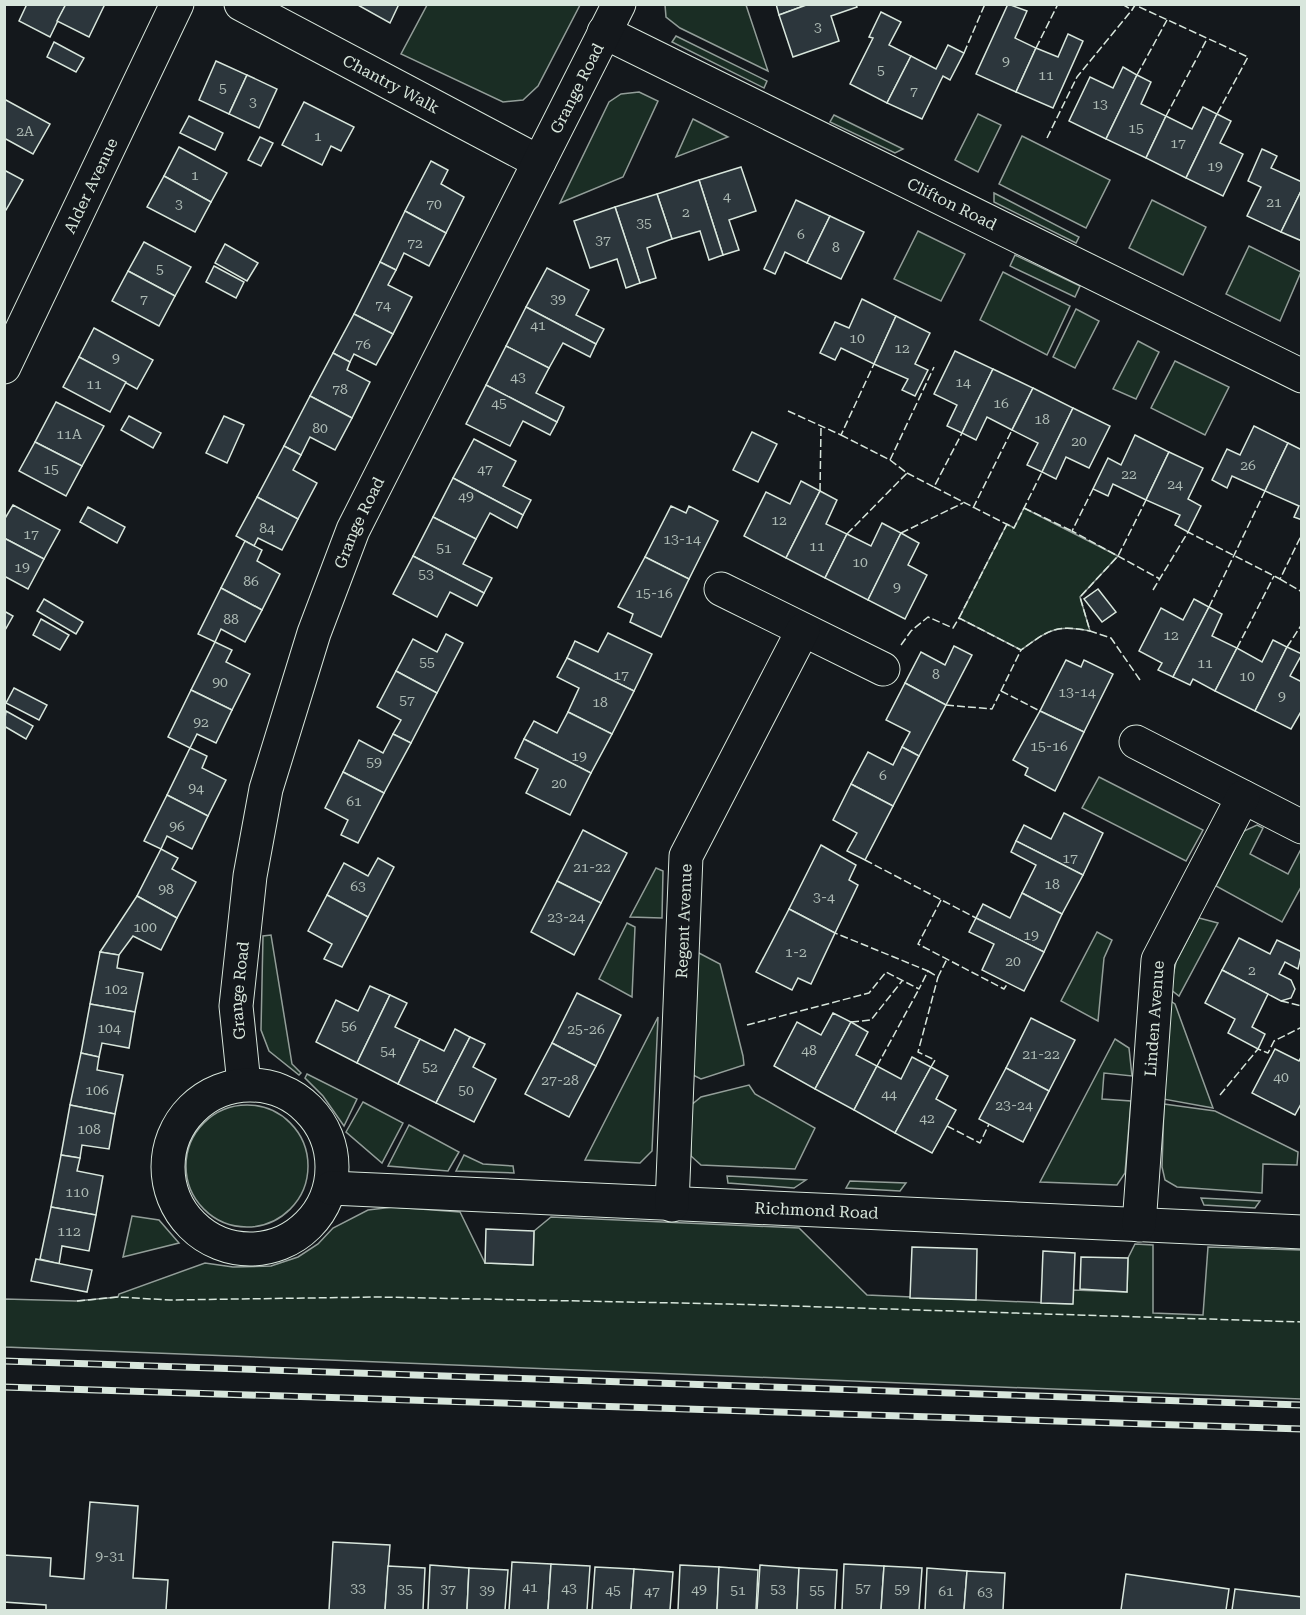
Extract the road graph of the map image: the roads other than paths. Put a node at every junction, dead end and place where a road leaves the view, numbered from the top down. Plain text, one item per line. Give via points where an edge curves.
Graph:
1 (177, 4) edge
2 (241, 4) edge
3 (611, 18) edge
4 (539, 162) junction
5 (4, 367) edge
6 (1302, 376) edge
7 (721, 588) dead end
8 (804, 630) junction
9 (883, 669) dead end
10 (1136, 742) dead end
11 (1243, 797) junction
12 (1302, 827) edge
13 (244, 1084) junction
14 (331, 1188) junction
15 (672, 1205) junction
16 (1139, 1225) junction
17 (1302, 1232) edge

1 - 5 street, Alder Avenue
2 - 4 street, Chantry Walk
3 - 4 street, Grange Road
3 - 6 street, Clifton Road
4 - 13 street, Grange Road via 353,530 314,633 266,789 250,876 236,1006
7 - 8 street
8 - 9 street
8 - 15 street, Regent Avenue via 686,856
10 - 11 street
11 - 12 street
11 - 16 street, Linden Avenue via 1158,960
13 - 14 street via 286,1093 314,1114 327,1136 333,1162
13 - 14 street via 217,1090 194,1106 177,1128 168,1155 169,1182 178,1208 196,1230 221,1244 248,1250 276,1246 307,1227
14 - 15 street, Richmond Road
15 - 16 street, Richmond Road
16 - 17 street, Richmond Road

